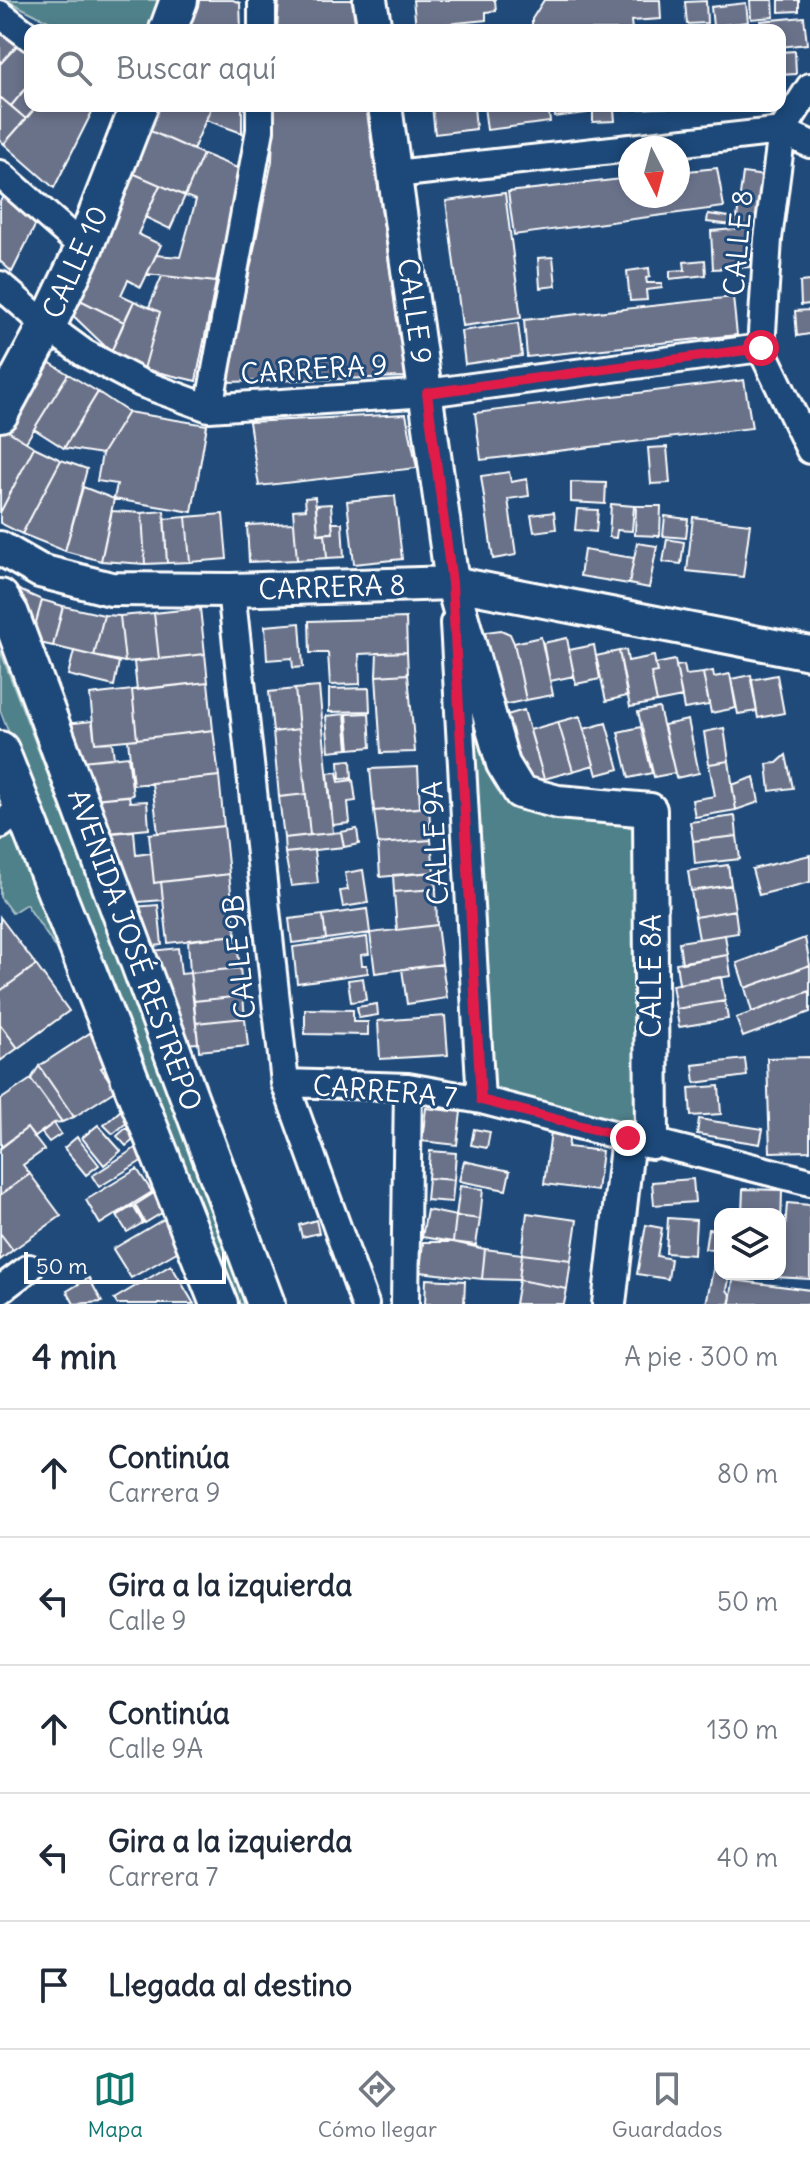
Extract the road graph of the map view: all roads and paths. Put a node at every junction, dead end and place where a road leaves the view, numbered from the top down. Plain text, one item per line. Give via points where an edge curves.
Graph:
1 (179, 0) edge
2 (262, 0) edge
3 (370, 0) edge
4 (0, 14) edge
5 (170, 24) edge
6 (262, 24) edge
7 (374, 24) edge
8 (24, 32) edge
9 (810, 87) edge
10 (130, 112) edge
11 (260, 112) edge
12 (386, 112) edge
13 (782, 131) junction
14 (690, 141) edge
15 (810, 144) edge
16 (618, 149) edge
17 (0, 174) edge
18 (395, 174) junction
19 (84, 248) junction
20 (0, 285) edge
21 (47, 326) junction
22 (761, 348) junction
23 (427, 393) junction
24 (209, 408) junction
25 (0, 413) edge
26 (810, 450) edge
27 (0, 548) edge
28 (452, 583) junction
29 (231, 590) junction
30 (0, 598) edge
31 (810, 653) edge
32 (0, 750) edge
33 (650, 810) joint
34 (11, 816) edge
35 (285, 1083) junction
36 (408, 1087) junction
37 (481, 1100) junction
38 (640, 1140) junction
39 (810, 1182) edge
40 (29, 1268) dead end
41 (0, 1290) edge
42 (219, 1304) edge
43 (266, 1304) edge
44 (365, 1304) edge
45 (405, 1304) edge
46 (609, 1304) edge

1 - 5 main road
2 - 6 street
3 - 7 street
4 - 8 street
9 - 13 street, CALLE 8
10 - 19 main road, CALLE 10
11 - 24 street
12 - 18 street, CALLE 9
13 - 14 street
13 - 15 street
13 - 22 street, CALLE 8
16 - 18 street
17 - 19 street
18 - 23 street, CALLE 9
19 - 21 main road, CALLE 10
20 - 21 street, CARRERA 9
21 - 24 street, CARRERA 9 via 141,383
21 - 25 main road, CALLE 10
22 - 23 street, CARRERA 9
22 - 26 street, CALLE 8
23 - 24 street, CARRERA 9
23 - 28 street, CALLE 9
27 - 29 street, CARRERA 8 via 40,571 111,589
28 - 29 street, CARRERA 8
28 - 31 street, CARRERA 8
28 - 33 street, CALLE 9 via 503,764 520,792 558,802
28 - 37 street, CALLE 9A
29 - 35 street, CALLE 9B
30 - 43 main road, AVENIDA JOSÉ RESTREPO
32 - 34 main road, AVENIDA JOSÉ RESTREPO
33 - 38 street, CALLE 8A
34 - 42 main road, AVENIDA JOSÉ RESTREPO
35 - 36 street, CARRERA 7
35 - 44 street, CALLE 9B
36 - 37 street, CARRERA 7
36 - 45 street
37 - 38 street, CARRERA 7
38 - 39 street, CARRERA 7
38 - 46 street
40 - 41 street

